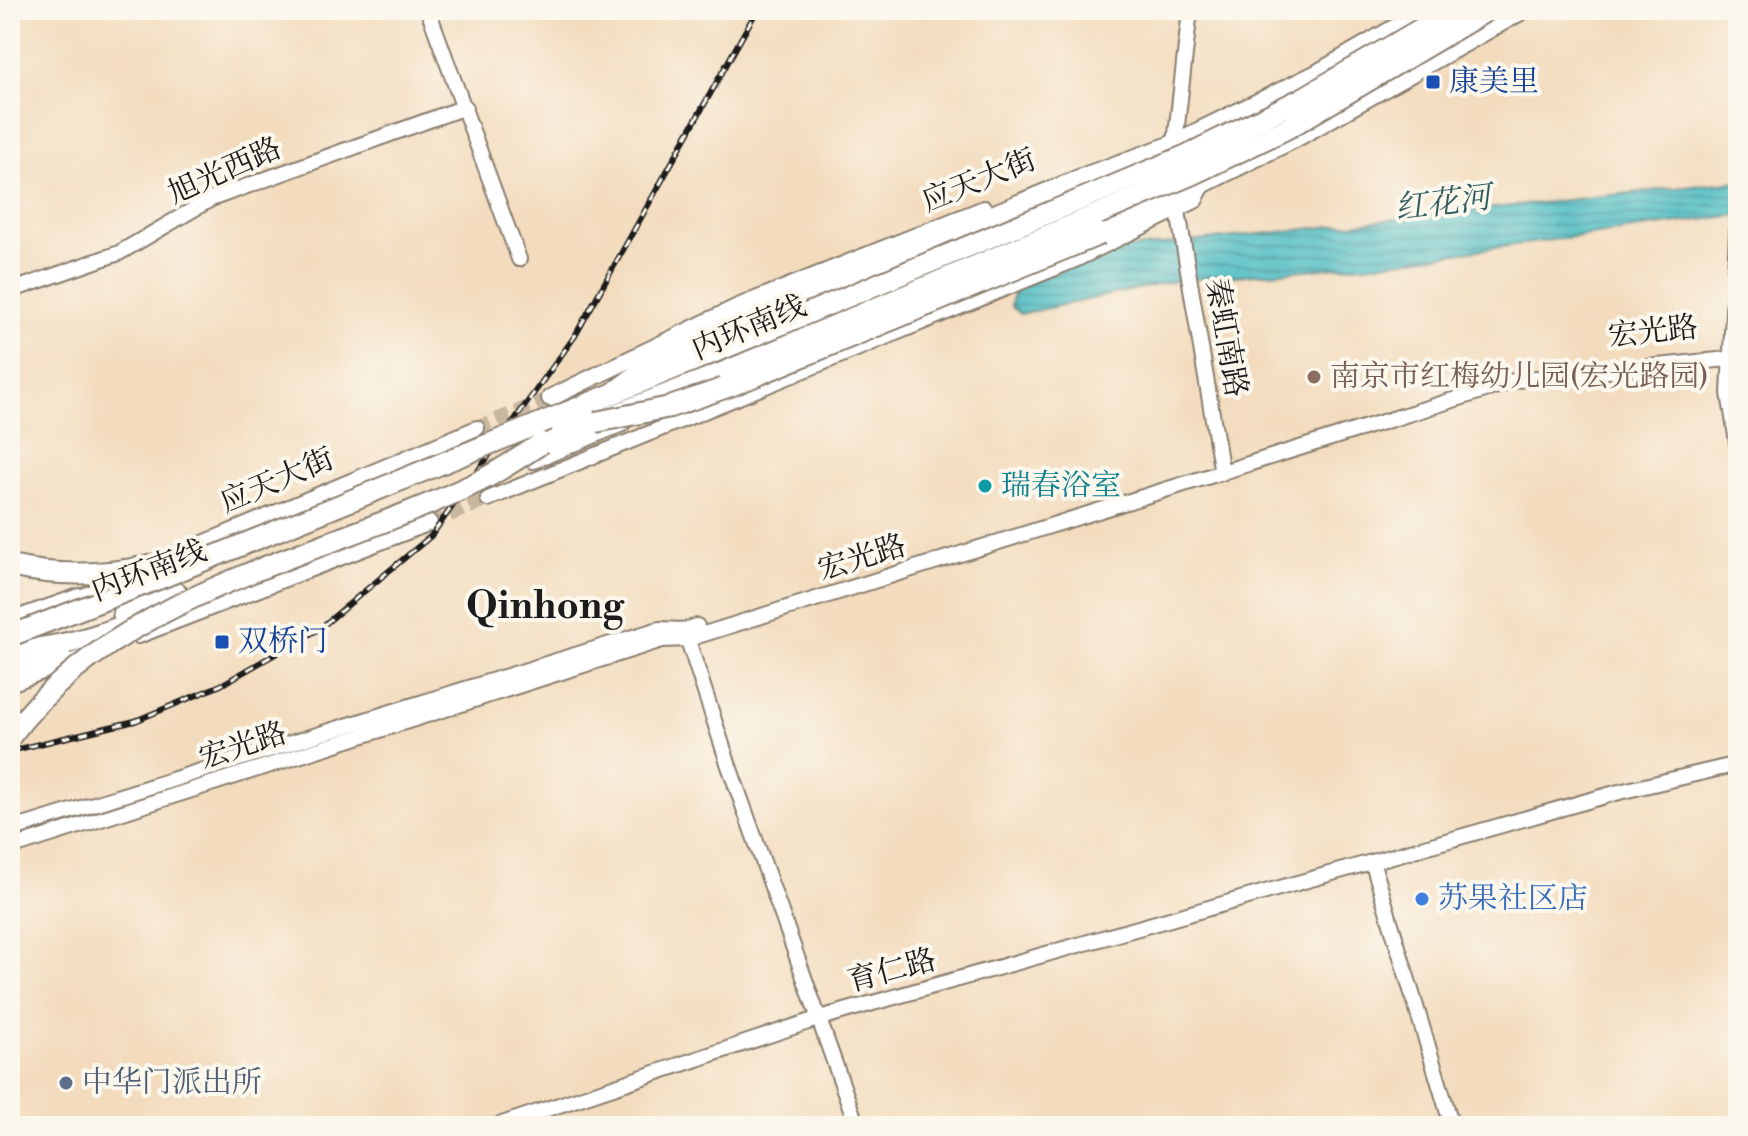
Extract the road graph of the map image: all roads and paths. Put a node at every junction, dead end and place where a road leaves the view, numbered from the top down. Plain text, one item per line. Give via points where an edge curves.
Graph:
1 (428, 10) edge
2 (1190, 10) edge
3 (1425, 10) edge
4 (1453, 10) edge
5 (1488, 10) edge
6 (1524, 10) edge
7 (465, 107) junction
8 (1173, 146) junction
9 (1180, 209) junction
10 (1738, 213) edge
11 (519, 259) dead end
12 (10, 291) edge
13 (1735, 354) edge
14 (615, 392) junction
15 (550, 398) tunnel mouth
16 (548, 420) junction
17 (596, 422) junction
18 (477, 428) tunnel mouth
19 (1738, 448) edge
20 (537, 451) junction
21 (1222, 469) junction
22 (488, 499) tunnel mouth
23 (414, 513) tunnel mouth
24 (430, 523) tunnel mouth
25 (191, 556) junction
26 (10, 566) edge
27 (208, 593) junction
28 (10, 620) edge
29 (686, 635) junction
30 (10, 638) edge
31 (10, 652) edge
32 (10, 669) edge
33 (10, 684) edge
34 (10, 737) edge
35 (1738, 764) edge
36 (10, 830) edge
37 (10, 848) edge
38 (1373, 864) junction
39 (820, 1018) junction
40 (496, 1126) edge
41 (857, 1126) edge
42 (1452, 1126) edge

1 - 7 street
2 - 8 street
3 - 8 main road, 应天大街 via 1317,73
4 - 14 highway, 内环南线, bridge via 1303,98 1187,155
5 - 17 highway, 内环南线, bridge via 1290,127 1193,174
6 - 9 main road via 1202,187
7 - 11 street
7 - 12 street, 旭光西路 via 211,199 119,253
8 - 9 street, 秦虹南路
8 - 14 highway via 672,349
8 - 15 main road, 应天大街 via 1081,170 738,307
9 - 17 highway, bridge via 1101,234 733,385 670,407
9 - 20 main road via 1097,227
9 - 21 street, 秦虹南路
9 - 22 street via 1075,260
10 - 13 street via 1732,291
13 - 19 street via 1729,393
13 - 21 street, 宏光路 via 1517,380
14 - 16 highway, 内环南线
16 - 25 highway, bridge via 492,432
16 - 30 highway, 内环南线, bridge
17 - 20 highway, 内环南线
18 - 28 street, 应天大街 via 50,608
20 - 27 highway, bridge via 480,480
20 - 31 highway, 内环南线, bridge via 177,593
21 - 29 street, 宏光路
23 - 32 street via 110,639
24 - 33 street
25 - 26 highway, bridge via 102,573 45,573
25 - 30 highway, bridge via 108,587
27 - 31 highway, bridge via 83,640
27 - 34 highway, bridge via 134,628 79,662
29 - 36 street, 宏光路 via 659,629
29 - 37 street, 宏光路
29 - 39 street, 育仁路
35 - 38 street, 育仁路 via 1619,792
38 - 39 street, 育仁路
38 - 42 street
39 - 40 street
39 - 41 street

